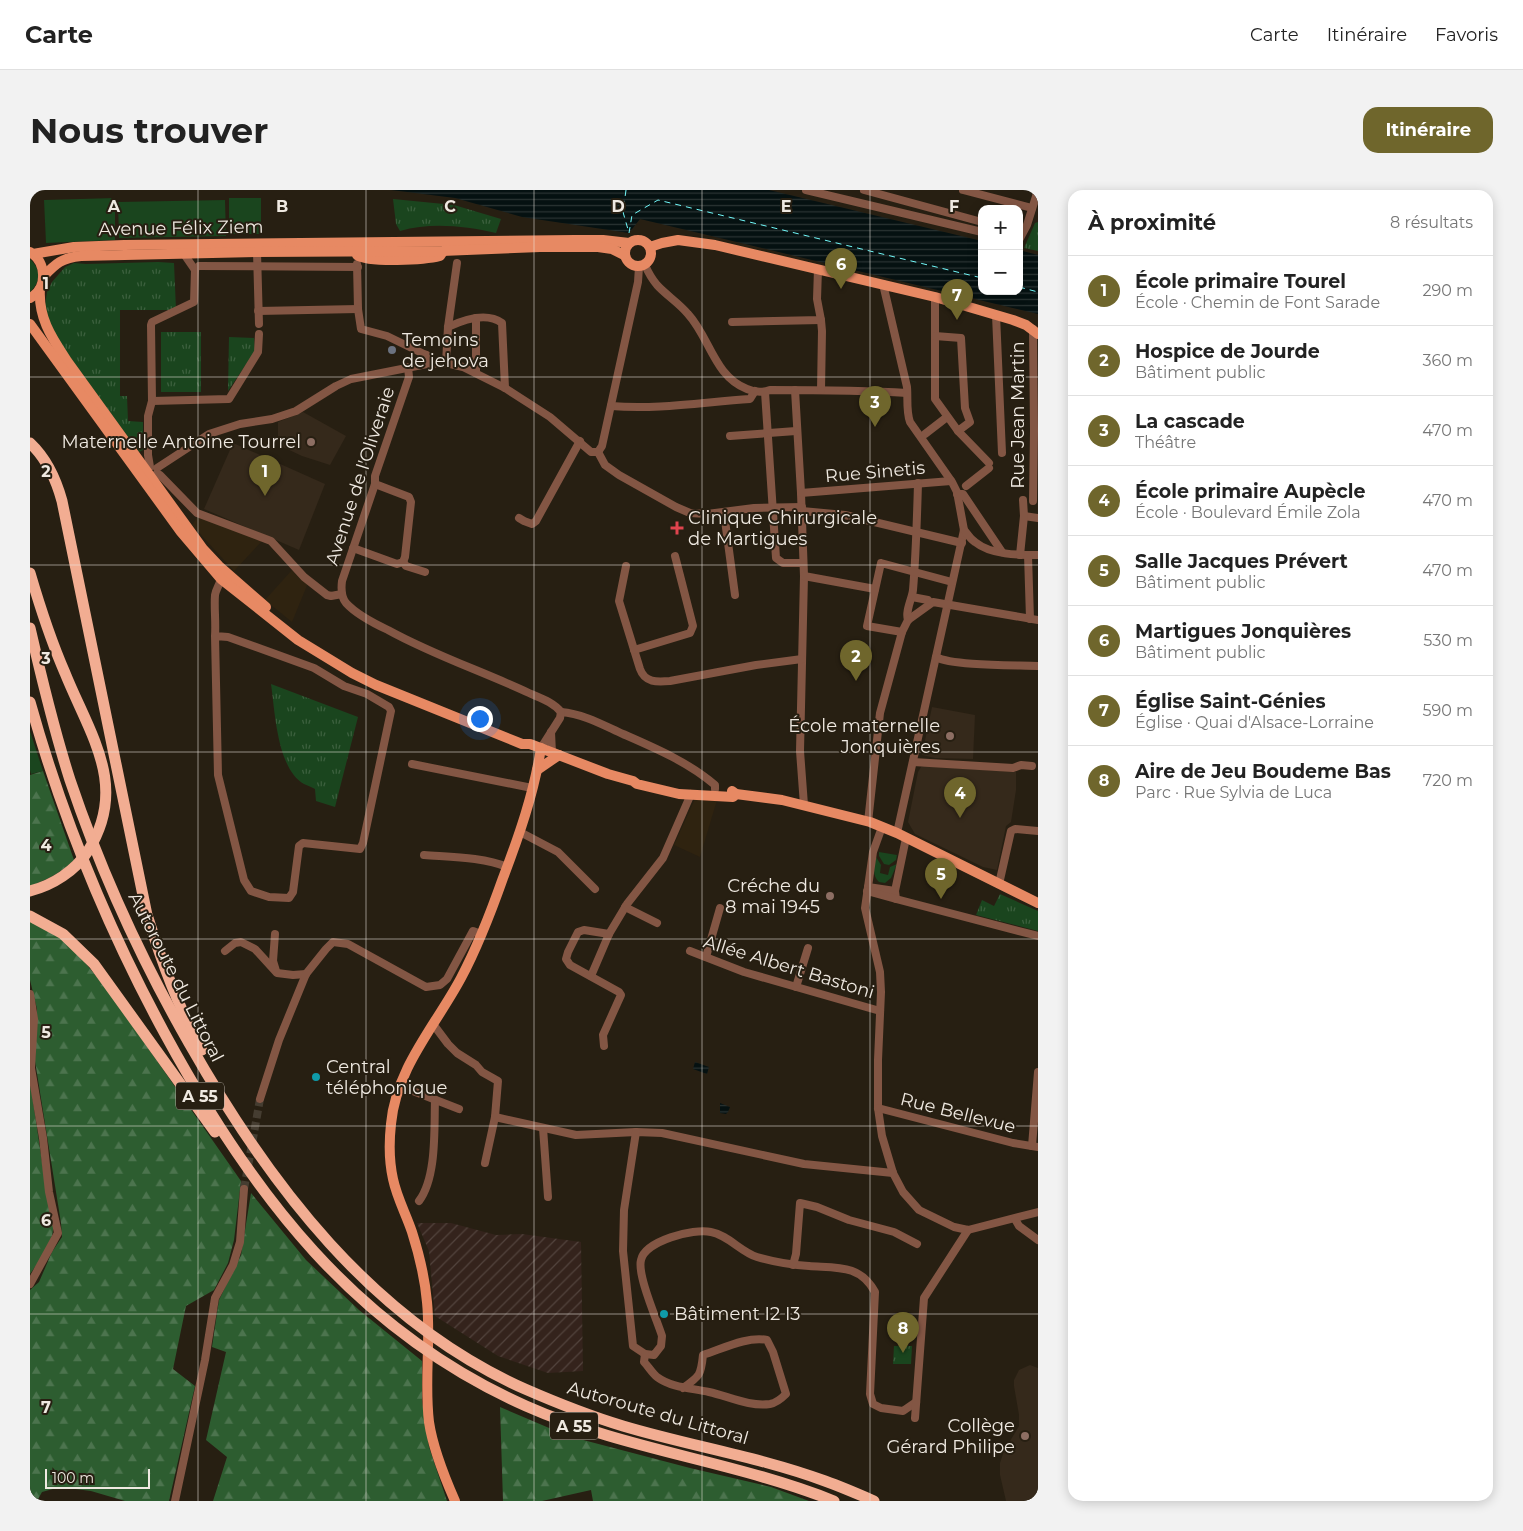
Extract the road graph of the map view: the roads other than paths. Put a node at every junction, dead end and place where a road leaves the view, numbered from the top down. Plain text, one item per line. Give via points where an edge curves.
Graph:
1 (806, 190) edge
2 (864, 190) edge
3 (963, 190) edge
4 (1038, 190) edge
5 (883, 192) edge
6 (1032, 208) junction
7 (978, 221) edge
8 (978, 231) edge
9 (1023, 232) edge
10 (629, 243) junction
11 (650, 247) junction
12 (257, 252) junction
13 (32, 253) edge
14 (204, 253) junction
15 (184, 254) junction
16 (624, 255) junction
17 (357, 258) junction
18 (457, 263) dead end
19 (258, 266) junction
20 (642, 266) junction
21 (197, 268) junction
22 (818, 269) junction
23 (43, 277) junction
24 (638, 280) junction
25 (653, 280) junction
26 (883, 284) junction
27 (40, 289) junction
28 (935, 297) junction
29 (30, 298) edge
30 (358, 309) junction
31 (258, 311) junction
32 (996, 315) junction
33 (476, 318) junction
34 (821, 320) junction
35 (732, 322) dead end
36 (30, 324) edge
37 (259, 324) dead end
38 (448, 327) junction
39 (1035, 332) edge
40 (259, 334) dead end
41 (934, 336) junction
42 (427, 364) junction
43 (446, 364) junction
44 (408, 367) junction
45 (476, 373) junction
46 (506, 388) junction
47 (795, 390) junction
48 (821, 390) junction
49 (755, 392) junction
50 (765, 392) junction
51 (907, 393) junction
52 (152, 401) junction
53 (611, 406) junction
54 (908, 413) junction
55 (947, 417) junction
56 (796, 431) junction
57 (958, 431) junction
58 (767, 432) junction
59 (925, 434) junction
60 (730, 436) dead end
61 (580, 441) junction
62 (30, 444) edge
63 (598, 452) junction
64 (1002, 453) dead end
65 (148, 455) junction
66 (138, 459) junction
67 (150, 473) junction
68 (953, 481) junction
69 (918, 483) junction
70 (375, 484) junction
71 (962, 491) junction
72 (801, 494) junction
73 (1036, 501) edge
74 (773, 509) junction
75 (802, 509) junction
76 (724, 513) junction
77 (1024, 516) junction
78 (519, 518) dead end
79 (1038, 518) edge
80 (964, 530) junction
81 (917, 532) junction
82 (962, 543) junction
83 (353, 548) junction
84 (1002, 552) junction
85 (1024, 555) junction
86 (1038, 555) edge
87 (675, 556) dead end
88 (403, 562) junction
89 (803, 563) junction
90 (219, 566) junction
91 (626, 566) dead end
92 (426, 572) dead end
93 (914, 572) junction
94 (30, 573) edge
95 (804, 576) junction
96 (222, 579) junction
97 (952, 582) junction
98 (875, 589) junction
99 (342, 594) junction
100 (735, 595) dead end
101 (912, 596) junction
102 (1038, 599) edge
103 (1029, 600) junction
104 (930, 603) junction
105 (948, 604) junction
106 (908, 620) junction
107 (1034, 620) edge
108 (30, 628) edge
109 (902, 632) junction
110 (215, 636) junction
111 (634, 650) junction
112 (936, 657) junction
113 (802, 659) junction
114 (1038, 666) edge
115 (30, 702) edge
116 (561, 712) junction
117 (551, 732) junction
118 (530, 744) junction
119 (541, 748) junction
120 (555, 754) junction
121 (913, 762) junction
122 (412, 764) dead end
123 (1032, 766) dead end
124 (537, 770) junction
125 (532, 788) junction
126 (691, 791) junction
127 (715, 793) junction
128 (804, 805) junction
129 (868, 822) junction
130 (882, 827) junction
131 (1038, 830) edge
132 (520, 832) junction
133 (902, 835) junction
134 (424, 855) dead end
135 (507, 867) junction
136 (998, 884) junction
137 (595, 889) dead end
138 (867, 889) junction
139 (30, 891) edge
140 (895, 895) junction
141 (1038, 902) edge
142 (625, 907) junction
143 (720, 908) dead end
144 (30, 916) edge
145 (657, 923) dead end
146 (275, 934) dead end
147 (481, 934) junction
148 (609, 934) junction
149 (1038, 936) edge
150 (808, 948) dead end
151 (225, 951) dead end
152 (690, 951) dead end
153 (706, 958) junction
154 (276, 971) junction
155 (306, 974) junction
156 (591, 976) junction
157 (796, 987) junction
158 (30, 994) edge
159 (880, 1011) junction
160 (433, 1024) junction
161 (604, 1046) dead end
162 (1038, 1072) edge
163 (400, 1086) junction
164 (260, 1099) tunnel mouth
165 (435, 1100) junction
166 (878, 1108) junction
167 (459, 1109) dead end
168 (495, 1117) junction
169 (542, 1128) junction
170 (636, 1132) junction
171 (1035, 1146) edge
172 (264, 1163) junction
173 (485, 1163) dead end
174 (893, 1173) junction
175 (244, 1190) tunnel mouth
176 (548, 1197) dead end
177 (420, 1201) dead end
178 (276, 1207) junction
179 (1038, 1212) edge
180 (1015, 1219) junction
181 (968, 1230) junction
182 (1038, 1240) edge
183 (917, 1244) dead end
184 (793, 1264) junction
185 (30, 1284) edge
186 (645, 1354) junction
187 (683, 1388) junction
188 (916, 1402) junction
189 (915, 1418) dead end
190 (175, 1501) edge
191 (455, 1501) edge
192 (834, 1501) edge
193 (874, 1501) edge

1 - 8 street
2 - 5 street
3 - 6 street
4 - 6 street
5 - 7 street
6 - 9 street
10 - 11 main road via 640,240
10 - 13 main road, Avenue Félix Ziem via 575,240 134,244
10 - 16 main road
11 - 20 main road via 651,255
11 - 22 main road via 670,240 692,241
12 - 14 main road, Avenue Félix Ziem
12 - 17 main road, Avenue Félix Ziem
12 - 19 street, Avenue Félix Ziem
13 - 23 main road
14 - 15 main road, Avenue Félix Ziem
14 - 21 street, Avenue Félix Ziem
15 - 21 street, Avenue Félix Ziem
15 - 23 main road, Avenue Félix Ziem via 70,257 60,261
16 - 17 main road, Avenue Félix Ziem via 612,248 540,247 442,251 440,256 430,259
16 - 20 main road via 631,265
17 - 19 street, Avenue Félix Ziem
17 - 30 street
18 - 38 street
19 - 21 street, Avenue Félix Ziem
19 - 31 street
20 - 24 street
20 - 25 street
21 - 52 street via 194,302 152,322
22 - 26 main road
22 - 34 street via 817,299
23 - 27 main road
24 - 25 street
24 - 53 street
25 - 49 street via 697,325 728,377
26 - 28 main road
26 - 51 street
27 - 29 main road
27 - 66 main road via 43,320 54,342
28 - 32 main road
28 - 41 street
30 - 31 street
30 - 42 street via 361,329 387,336 427,355
31 - 37 street
32 - 39 main road via 1023,324
32 - 64 street
33 - 38 street
33 - 45 street
33 - 46 street via 497,319 502,323
34 - 35 street
34 - 48 street
36 - 67 main road
38 - 43 street
39 - 73 street, Rue Jean Martin
40 - 52 street via 258,352 230,399
41 - 55 street via 934,395
41 - 57 street via 961,338 965,408 970,422
42 - 43 street
42 - 44 street
43 - 45 street
44 - 67 street via 351,379 296,411 209,434
44 - 70 street, Avenue de l'Oliveraie via 409,377
45 - 46 street
46 - 61 street
47 - 48 street
47 - 50 street
47 - 56 street
48 - 51 street
49 - 50 street
49 - 53 street via 750,399 706,404
50 - 58 street
51 - 54 street
52 - 65 street via 148,416
53 - 63 street
54 - 59 street
54 - 68 street via 910,422
55 - 57 street
55 - 59 street
56 - 58 street
56 - 72 street
57 - 71 street via 989,466
58 - 60 street
58 - 74 street
59 - 68 street
61 - 63 street via 591,452
61 - 78 street via 536,521 532,524
62 - 172 highway via 52,472 62,501 147,915 158,949 192,1033
63 - 76 street via 606,465 619,475 676,508 690,513
65 - 66 street
65 - 67 street
66 - 67 main road
67 - 90 main road via 191,534
67 - 96 main road via 181,532
67 - 99 street via 160,475 196,512 264,537 278,547 304,577 327,594
68 - 69 street, Rue Sinetis
68 - 71 street
68 - 71 street
69 - 72 street, Rue Sinetis
69 - 81 street
70 - 83 street, Avenue de l'Oliveraie
70 - 88 street via 410,497
71 - 80 street
71 - 84 street
72 - 75 street
73 - 77 street via 1019,499
74 - 75 street
74 - 76 street via 754,508
74 - 89 street via 777,560
75 - 81 street
75 - 89 street
76 - 100 street
77 - 79 street
77 - 85 street
80 - 82 street
80 - 84 street via 976,544
81 - 82 street
81 - 93 street
82 - 97 street
83 - 88 street via 398,564
83 - 99 street, Avenue de l'Oliveraie via 342,581
84 - 85 street
85 - 86 street
85 - 103 street
87 - 111 street via 693,626 690,633
88 - 92 street
89 - 95 street
90 - 96 street
90 - 118 main road via 276,617 328,656 392,688 524,738
91 - 111 street via 619,601
93 - 97 street
93 - 98 street via 881,563
93 - 101 street
94 - 139 highway via 64,673 99,753 106,797 101,825 85,855 60,878
95 - 98 street
95 - 113 street
96 - 110 street via 216,593
96 - 118 main road via 298,640 352,673 524,745
97 - 105 street
98 - 109 street via 867,626
99 - 116 street via 346,602 366,619 420,647 552,704
101 - 104 street
101 - 106 street
102 - 103 street
103 - 107 street
104 - 105 street
104 - 106 street
105 - 107 street
105 - 112 street
106 - 109 street
108 - 172 highway, Autoroute du Littoral / A 55 via 70,780 100,861 173,1015 212,1084
109 - 129 street via 880,713
110 - 110 street via 228,637 314,668 344,686 367,694 391,711 363,844 360,849 303,843 299,846 293,892 288,898 269,897 251,891 244,880 218,775
111 - 113 street via 642,674 656,682
112 - 114 street via 962,662
112 - 121 street
113 - 128 street via 800,751
115 - 178 highway, Autoroute du Littoral / A 55 via 77,842 129,964 184,1068 227,1140
116 - 117 street
116 - 127 street via 584,716 654,748 705,777 715,785
117 - 118 street
117 - 119 street
117 - 120 street
118 - 119 main road
119 - 120 main road
119 - 124 main road
120 - 124 main road
120 - 126 main road via 662,791
121 - 123 street via 1014,768
121 - 133 street
122 - 125 street
124 - 125 main road
125 - 132 main road
126 - 127 main road
126 - 142 street via 663,858
127 - 128 main road via 733,791
128 - 129 main road
129 - 130 main road
130 - 133 main road
130 - 138 street via 873,852
131 - 136 street via 1015,829 1010,832
132 - 135 main road
132 - 137 street via 558,852
133 - 136 main road
133 - 140 street
134 - 135 street
135 - 147 main road
136 - 141 main road
138 - 140 street
138 - 159 street via 866,914 880,972
140 - 149 street
142 - 145 street
142 - 148 street
143 - 153 street
144 - 178 highway via 63,934 94,964 205,1119
146 - 154 street via 273,961
147 - 155 street via 473,930 447,979 440,985 426,986 348,944 333,942
147 - 160 main road via 460,980
148 - 156 street
148 - 156 street via 580,931 568,952 566,959 570,965
150 - 157 street
151 - 154 street via 235,942 242,942 255,949
152 - 153 street, Allée Albert Bastoni
153 - 157 street, Allée Albert Bastoni
154 - 155 street
155 - 164 street via 279,1040
156 - 161 street via 621,995 603,1035
157 - 159 street, Allée Albert Bastoni
158 - 185 street via 34,1019 31,1068 58,1233
159 - 166 street
160 - 163 main road
160 - 168 street via 457,1053 498,1081
162 - 171 street
163 - 165 street
163 - 191 main road via 391,1121 393,1178 412,1231 424,1279 429,1422 440,1464
165 - 167 street
165 - 177 street via 430,1176
166 - 171 street, Rue Bellevue
166 - 174 street
168 - 169 street
168 - 173 street
169 - 170 street via 576,1135
169 - 176 street
170 - 174 street via 668,1134 804,1164
170 - 186 street via 624,1210 624,1251 633,1346
172 - 193 highway, Autoroute du Littoral / A 55 via 316,1229 365,1280 411,1319 474,1363 562,1405 624,1426 825,1480
174 - 181 street via 903,1192 919,1210 954,1227
175 - 190 street via 240,1242 233,1265 215,1298
178 - 192 highway, Autoroute du Littoral / A 55 via 323,1262 376,1312 436,1358 487,1387 567,1424 758,1476
179 - 180 street
180 - 181 street
180 - 182 street
181 - 188 street via 924,1298
183 - 184 street via 894,1232 800,1203
184 - 186 street via 755,1256 712,1232 671,1237 648,1249 640,1260 643,1279 662,1336 661,1346 654,1355
184 - 188 street via 838,1267 854,1271 870,1282 875,1292 870,1394 873,1404 903,1411
186 - 187 street via 644,1362 656,1376
187 - 187 street via 754,1404 776,1403 786,1394 773,1352 767,1340 760,1339 703,1355 701,1372
188 - 189 street

